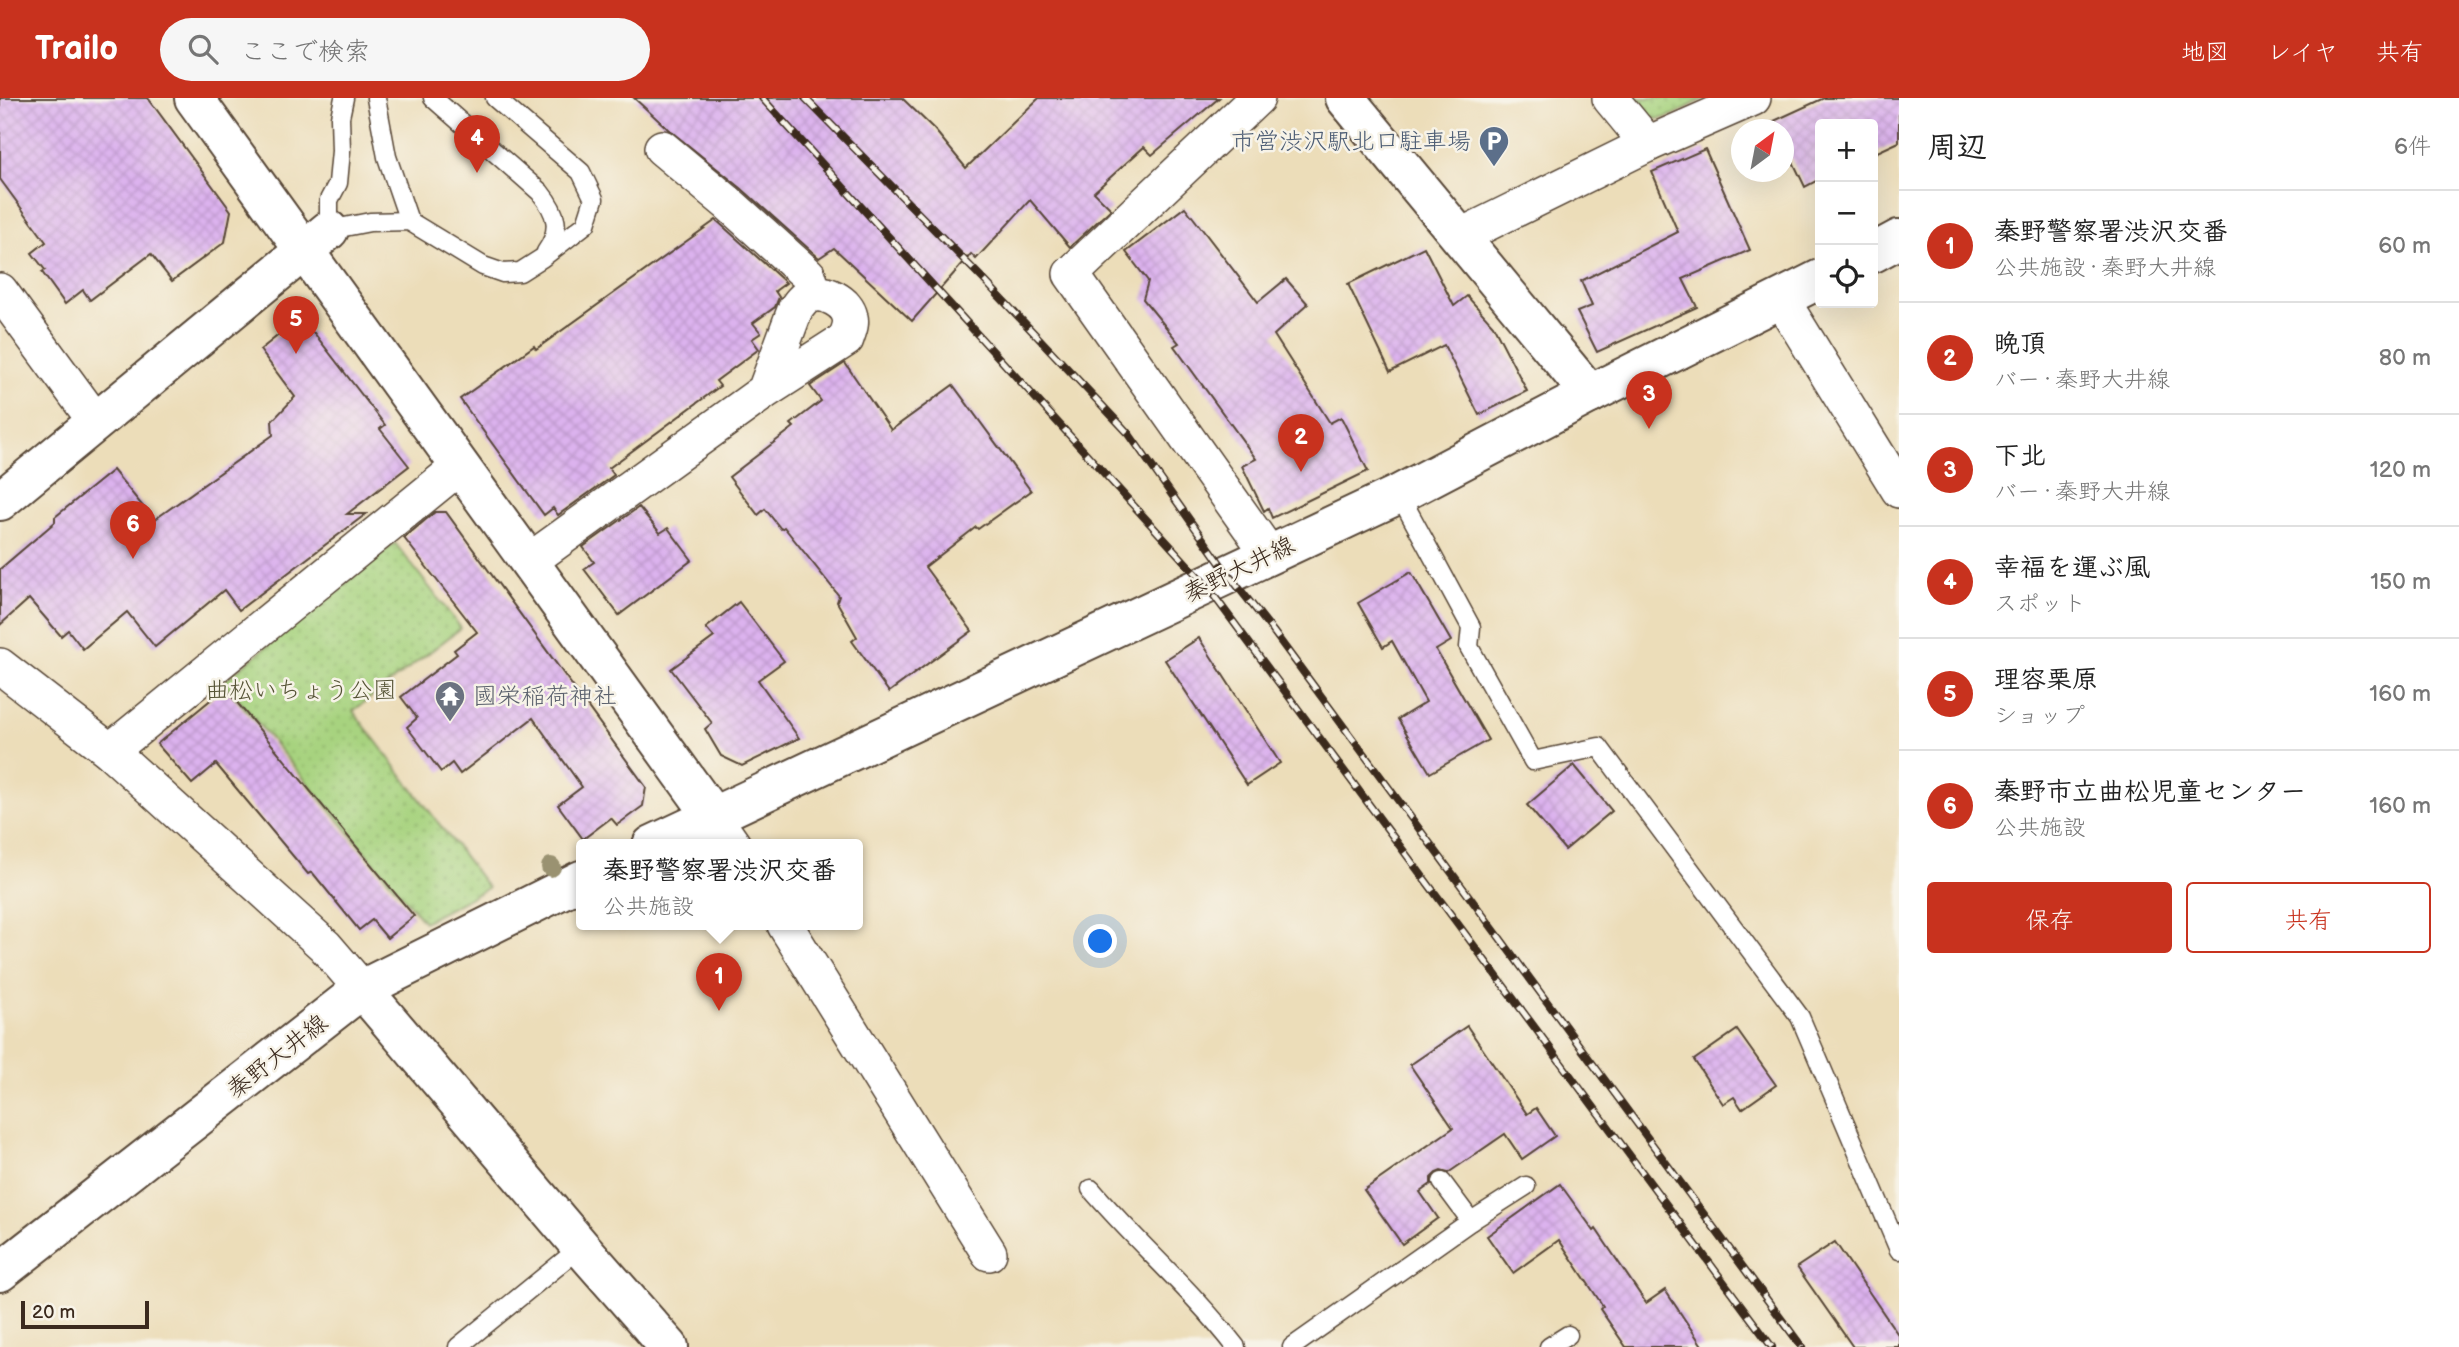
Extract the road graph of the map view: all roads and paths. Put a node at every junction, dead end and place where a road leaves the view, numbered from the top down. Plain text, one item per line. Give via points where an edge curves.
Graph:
1 (194, 98) edge
2 (344, 98) edge
3 (376, 98) edge
4 (433, 98) edge
5 (495, 98) edge
6 (1257, 98) edge
7 (1345, 98) edge
8 (1610, 98) edge
9 (1753, 98) edge
10 (1648, 144) junction
11 (662, 148) dead end
12 (409, 221) junction
13 (1459, 237) junction
14 (1899, 239) edge
15 (316, 240) junction
16 (1878, 250) edge
17 (542, 258) junction
18 (1815, 282) edge
19 (0, 291) edge
20 (814, 294) junction
21 (1781, 299) junction
22 (765, 391) junction
23 (1590, 394) junction
24 (96, 422) junction
25 (459, 467) junction
26 (1899, 490) edge
27 (1399, 494) junction
28 (0, 501) edge
29 (1269, 554) junction
30 (528, 562) junction
31 (0, 666) edge
32 (110, 751) junction
33 (722, 830) edge
34 (680, 839) edge
35 (576, 882) edge
36 (788, 930) edge
37 (362, 989) junction
38 (1442, 1182) dead end
39 (1526, 1186) dead end
40 (1091, 1189) dead end
41 (1471, 1221) junction
42 (581, 1247) junction
43 (1899, 1250) edge
44 (989, 1253) dead end
45 (0, 1272) edge
46 (1568, 1335) dead end
47 (458, 1347) edge
48 (669, 1347) edge
49 (1236, 1347) edge
50 (1293, 1347) edge
51 (1549, 1347) edge

1 - 15 street
2 - 15 lane via 338,183
3 - 12 lane via 387,157
4 - 17 lane via 551,206 556,231
5 - 17 lane via 580,172 594,200 586,224
6 - 29 street via 1071,274
7 - 13 street
8 - 10 street
9 - 10 street
10 - 13 street
11 - 20 street via 808,275
12 - 15 lane via 370,222
12 - 17 lane via 502,273 520,272
13 - 23 street
14 - 16 street
15 - 24 street
15 - 25 street
18 - 21 street, 秦野大井線
19 - 24 street
20 - 22 street via 802,299 795,310
20 - 22 street via 823,294 846,308 851,319 846,339
21 - 23 street, 秦野大井線
21 - 26 street
22 - 30 street
23 - 27 street, 秦野大井線
24 - 28 street
25 - 30 street
25 - 32 street
27 - 29 street, 秦野大井線
27 - 43 lane via 1471,627 1469,647 1533,761 1599,747 1800,1017
29 - 33 street, 秦野大井線
30 - 33 street
31 - 32 street
32 - 37 street via 325,946
33 - 34 street, 秦野大井線
35 - 37 street, 秦野大井線
36 - 44 street
37 - 42 street
37 - 45 street, 秦野大井線
38 - 41 lane
39 - 41 lane
40 - 49 lane
41 - 50 lane
42 - 47 lane
42 - 48 street
46 - 51 lane

